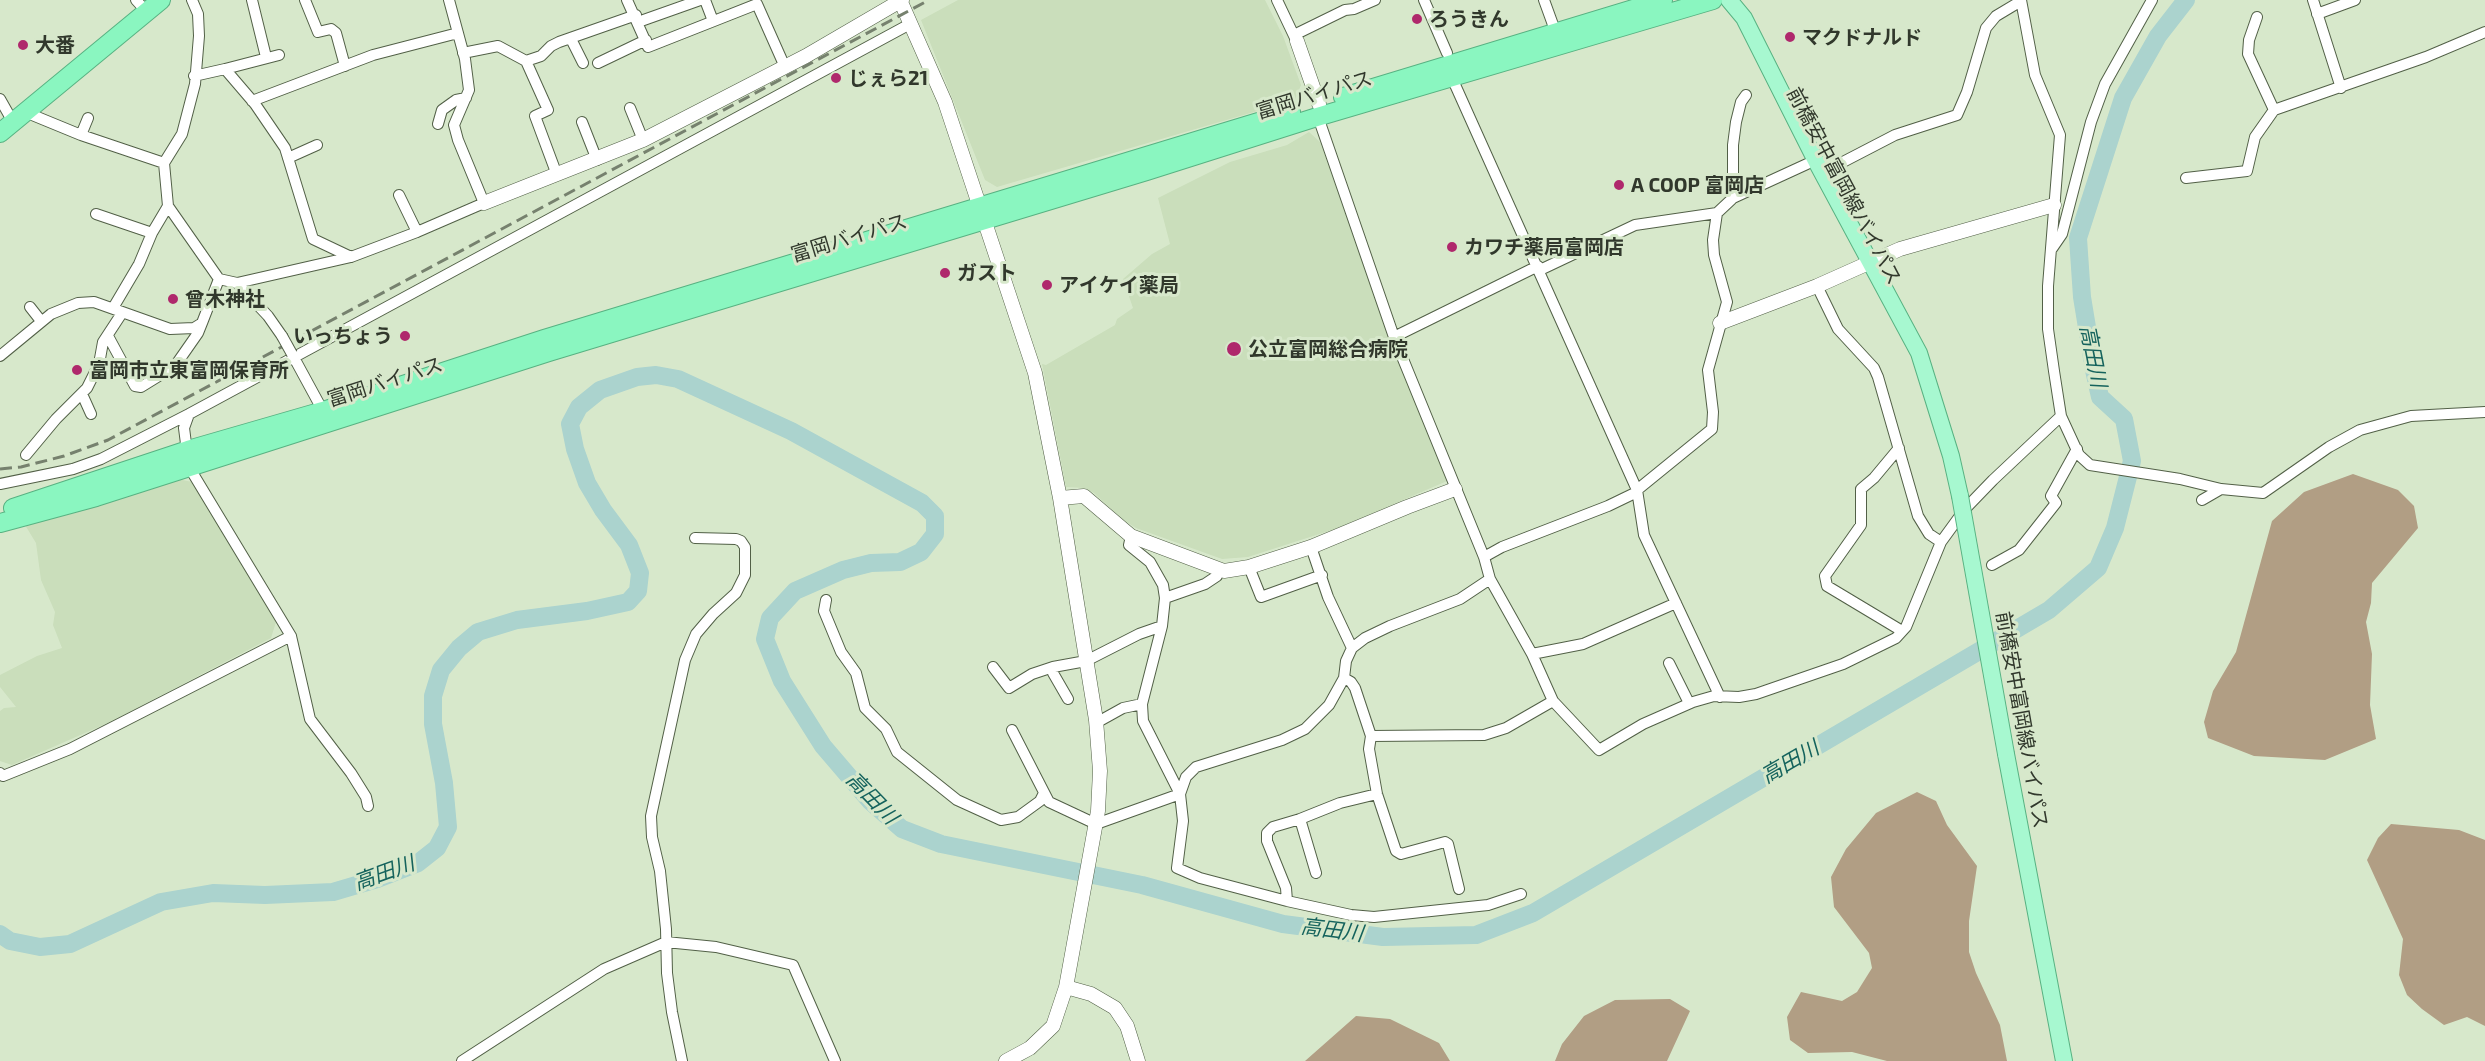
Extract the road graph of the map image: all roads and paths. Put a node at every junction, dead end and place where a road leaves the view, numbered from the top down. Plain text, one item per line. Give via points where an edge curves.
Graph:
1 (162, 0) edge
2 (192, 0) edge
3 (252, 0) edge
4 (305, 0) edge
5 (449, 0) edge
6 (627, 0) edge
7 (703, 0) edge
8 (901, 0) edge
9 (1277, 0) edge
10 (1375, 0) edge
11 (1424, 0) edge
12 (1544, 0) edge
13 (1663, 0) edge
14 (1713, 0) edge
15 (1728, 0) edge
16 (2152, 0) edge
17 (2313, 0) edge
18 (2355, 0) edge
19 (2021, 1) edge
20 (1342, 5) edge
21 (141, 6) edge
22 (2317, 14) junction
23 (2258, 17) dead end
24 (637, 18) junction
25 (713, 21) junction
26 (910, 24) junction
27 (2485, 32) edge
28 (458, 33) junction
29 (1556, 33) junction
30 (1295, 38) junction
31 (571, 39) junction
32 (646, 40) junction
33 (463, 53) junction
34 (1447, 53) dead end
35 (279, 55) dead end
36 (266, 57) junction
37 (526, 61) junction
38 (583, 63) dead end
39 (598, 63) dead end
40 (345, 66) junction
41 (785, 67) junction
42 (225, 69) junction
43 (194, 76) junction
44 (1452, 78) junction
45 (2342, 88) junction
46 (1746, 95) dead end
47 (466, 98) junction
48 (0, 99) edge
49 (252, 101) junction
50 (630, 108) dead end
51 (1318, 110) junction
52 (2274, 111) junction
53 (88, 118) dead end
54 (13, 122) edge
55 (582, 122) dead end
56 (438, 124) dead end
57 (81, 135) junction
58 (643, 140) junction
59 (317, 146) dead end
60 (288, 158) junction
61 (597, 160) junction
62 (164, 163) junction
63 (1813, 164) junction
64 (557, 175) junction
65 (2186, 178) dead end
66 (399, 195) dead end
67 (1733, 198) junction
68 (484, 203) junction
69 (168, 206) junction
70 (2054, 206) junction
71 (1718, 213) junction
72 (96, 214) dead end
73 (984, 214) junction
74 (417, 232) junction
75 (152, 233) junction
76 (2051, 250) junction
77 (351, 257) junction
78 (1867, 264) junction
79 (1539, 268) junction
80 (219, 279) junction
81 (237, 283) junction
82 (1818, 286) junction
83 (30, 307) dead end
84 (117, 311) junction
85 (41, 321) junction
86 (202, 323) junction
87 (1720, 323) junction
88 (108, 336) junction
89 (1394, 337) junction
90 (292, 355) junction
91 (0, 357) edge
92 (82, 394) junction
93 (324, 411) junction
94 (2485, 412) edge
95 (91, 414) dead end
96 (189, 414) junction
97 (2061, 416) junction
98 (1899, 448) junction
99 (2077, 450) junction
100 (26, 455) dead end
101 (188, 458) junction
102 (0, 484) edge
103 (1455, 489) junction
104 (2221, 489) junction
105 (1637, 491) junction
106 (1060, 498) junction
107 (2202, 500) dead end
108 (0, 511) edge
109 (0, 523) edge
110 (1131, 536) junction
111 (696, 538) dead end
112 (1941, 542) junction
113 (1311, 547) junction
114 (1484, 557) junction
115 (1992, 565) dead end
116 (1249, 567) junction
117 (1219, 569) junction
118 (1322, 575) junction
119 (1490, 579) junction
120 (1165, 598) junction
121 (826, 600) dead end
122 (1677, 603) junction
123 (1162, 626) junction
124 (1902, 631) junction
125 (291, 636) junction
126 (1352, 648) junction
127 (1532, 654) junction
128 (1086, 661) junction
129 (1669, 663) dead end
130 (993, 667) dead end
131 (1053, 667) junction
132 (1344, 678) junction
133 (1720, 697) junction
134 (1068, 699) dead end
135 (1553, 701) junction
136 (1689, 703) junction
137 (1142, 704) junction
138 (1096, 723) junction
139 (1011, 730) dead end
140 (1371, 736) junction
141 (0, 773) edge
142 (1044, 793) junction
143 (1180, 794) junction
144 (1377, 794) junction
145 (368, 806) dead end
146 (1300, 819) junction
147 (1096, 824) junction
148 (1316, 873) dead end
149 (1459, 889) dead end
150 (1521, 894) dead end
151 (1287, 901) junction
152 (666, 942) junction
153 (1066, 987) junction
154 (462, 1061) edge
155 (682, 1061) edge
156 (836, 1061) edge
157 (1006, 1061) edge
158 (1138, 1061) edge
159 (2064, 1061) edge

1 - 21 highway
2 - 43 street via 198,14 199,36
3 - 36 street
4 - 40 street via 318,33 331,29 336,33
5 - 28 street
6 - 24 street
7 - 24 street
7 - 25 street
8 - 26 street
8 - 41 street
9 - 30 street
10 - 20 street via 1354,9
11 - 34 street
12 - 29 street
13 - 29 highway, 富岡バイパス
14 - 44 highway, 富岡バイパス
15 - 63 main road, 前橋安中富岡線バイパス via 1744,18
16 - 76 street via 2105,84 2062,234
17 - 22 street
18 - 22 street
19 - 63 street via 1996,16 1986,28 1956,115 1895,135 1841,163
19 - 70 street via 2035,75 2060,135
20 - 30 street
21 - 54 highway
22 - 45 street
23 - 52 street via 2248,54
24 - 31 street
24 - 32 street
25 - 32 street via 648,47
25 - 41 street via 757,4
26 - 73 street via 945,102
26 - 90 street
27 - 45 street
28 - 33 street
28 - 40 street
29 - 51 highway, 富岡バイパス
30 - 51 street
31 - 37 street
31 - 38 street
32 - 39 street
33 - 37 street via 498,46
33 - 47 street via 469,90
35 - 36 street
36 - 42 street
37 - 64 street via 548,110 535,116
40 - 49 street
41 - 58 street
42 - 43 street
42 - 49 street
43 - 62 street via 182,134
44 - 51 highway, 富岡バイパス
44 - 79 street
45 - 52 street
46 - 67 street via 1741,102 1733,145
47 - 56 street via 456,100 442,111
47 - 68 street via 454,125
48 - 54 street
49 - 60 street via 277,133
50 - 58 street
51 - 73 highway, 富岡バイパス
51 - 89 street
52 - 65 street via 2255,137 2247,171
53 - 57 street
54 - 57 street
55 - 61 street
57 - 62 street
58 - 61 street
59 - 60 street
60 - 77 street via 313,239
61 - 64 street
62 - 69 street
63 - 67 street
63 - 78 main road, 前橋安中富岡線バイパス
64 - 68 street
66 - 74 street
67 - 71 street
68 - 74 street
69 - 75 street
69 - 80 street
70 - 76 street
70 - 78 street via 1900,249
71 - 79 street via 1635,225
71 - 87 street via 1714,255 1726,302
72 - 75 street
73 - 93 highway, 富岡バイパス via 544,339
73 - 101 highway, 富岡バイパス via 549,352
73 - 106 street via 1035,373
74 - 77 street
75 - 84 street
76 - 97 street via 2048,329
77 - 81 street
78 - 82 street
78 - 159 main road, 前橋安中富岡線バイパス, bridge via 1919,353 1960,496
79 - 89 street
79 - 105 street
80 - 81 street
80 - 86 street
81 - 90 street, bridge via 268,316
82 - 87 street
82 - 98 street via 1838,329 1874,368
83 - 85 street
84 - 85 street via 94,302 72,304
84 - 86 street via 170,329 194,328
84 - 88 street
85 - 91 street
86 - 88 street via 175,366 141,387 135,386
87 - 105 street via 1708,370 1712,429
88 - 92 street via 102,342 92,380
89 - 103 street
90 - 93 street
90 - 96 street
92 - 95 street
92 - 100 street
93 - 101 highway, 富岡バイパス
94 - 104 street via 2411,416 2360,430 2263,493
96 - 101 street via 184,428
96 - 102 street via 101,459
97 - 99 street
97 - 112 street via 1976,496
98 - 112 street via 1918,516 1929,534
98 - 124 street via 1861,489 1861,525 1825,576 1827,586
99 - 104 street via 2090,465
99 - 115 street via 2051,496 2056,503 2019,550
101 - 108 highway, 富岡バイパス
101 - 109 highway, 富岡バイパス via 96,497
101 - 125 street
103 - 113 street
103 - 114 street
104 - 107 street
105 - 114 street
105 - 122 street via 1644,535
106 - 110 street via 1084,496
106 - 128 street
110 - 117 street
110 - 120 street via 1129,545 1150,562 1163,585
111 - 152 street via 741,541 745,547 745,575 736,592 696,634 685,660 671,720 651,816
112 - 124 street
113 - 116 street
113 - 118 street
114 - 119 street
116 - 117 street
116 - 118 street via 1261,597
117 - 120 street via 1217,576 1205,584
118 - 126 street
119 - 126 street via 1460,599 1390,626
119 - 127 street
120 - 123 street
121 - 142 street via 824,611 841,652 856,673 865,708 886,729 897,752 957,800 1001,820 1018,817 1040,801
122 - 127 street via 1583,644
122 - 133 street
123 - 128 street
123 - 137 street
124 - 133 street via 1866,655 1832,669 1756,694
125 - 141 street via 70,749 3,776
125 - 145 street via 310,718 351,773
126 - 132 street
127 - 135 street
128 - 131 street
128 - 138 street
129 - 136 street
130 - 131 street via 1009,688
131 - 134 street
132 - 140 street via 1355,688
132 - 143 street via 1329,705 1305,729 1282,741 1196,767 1186,777
133 - 136 street
135 - 136 street via 1599,750
135 - 140 street via 1506,728 1484,735
137 - 138 street via 1123,708
137 - 143 street via 1143,721
138 - 147 street via 1100,771
139 - 142 street
140 - 144 street via 1369,749
142 - 147 street via 1049,802
143 - 147 street
143 - 151 street via 1183,821 1177,868
144 - 146 street
144 - 149 street via 1396,851 1401,854 1445,842
146 - 148 street
146 - 151 street via 1267,832
147 - 153 street
150 - 151 street via 1488,904 1374,917
152 - 154 street via 604,969
152 - 155 street via 672,1012
152 - 156 street via 716,947 793,965
153 - 157 street via 1053,1026 1030,1048
153 - 158 street via 1091,994 1115,1008 1127,1026

